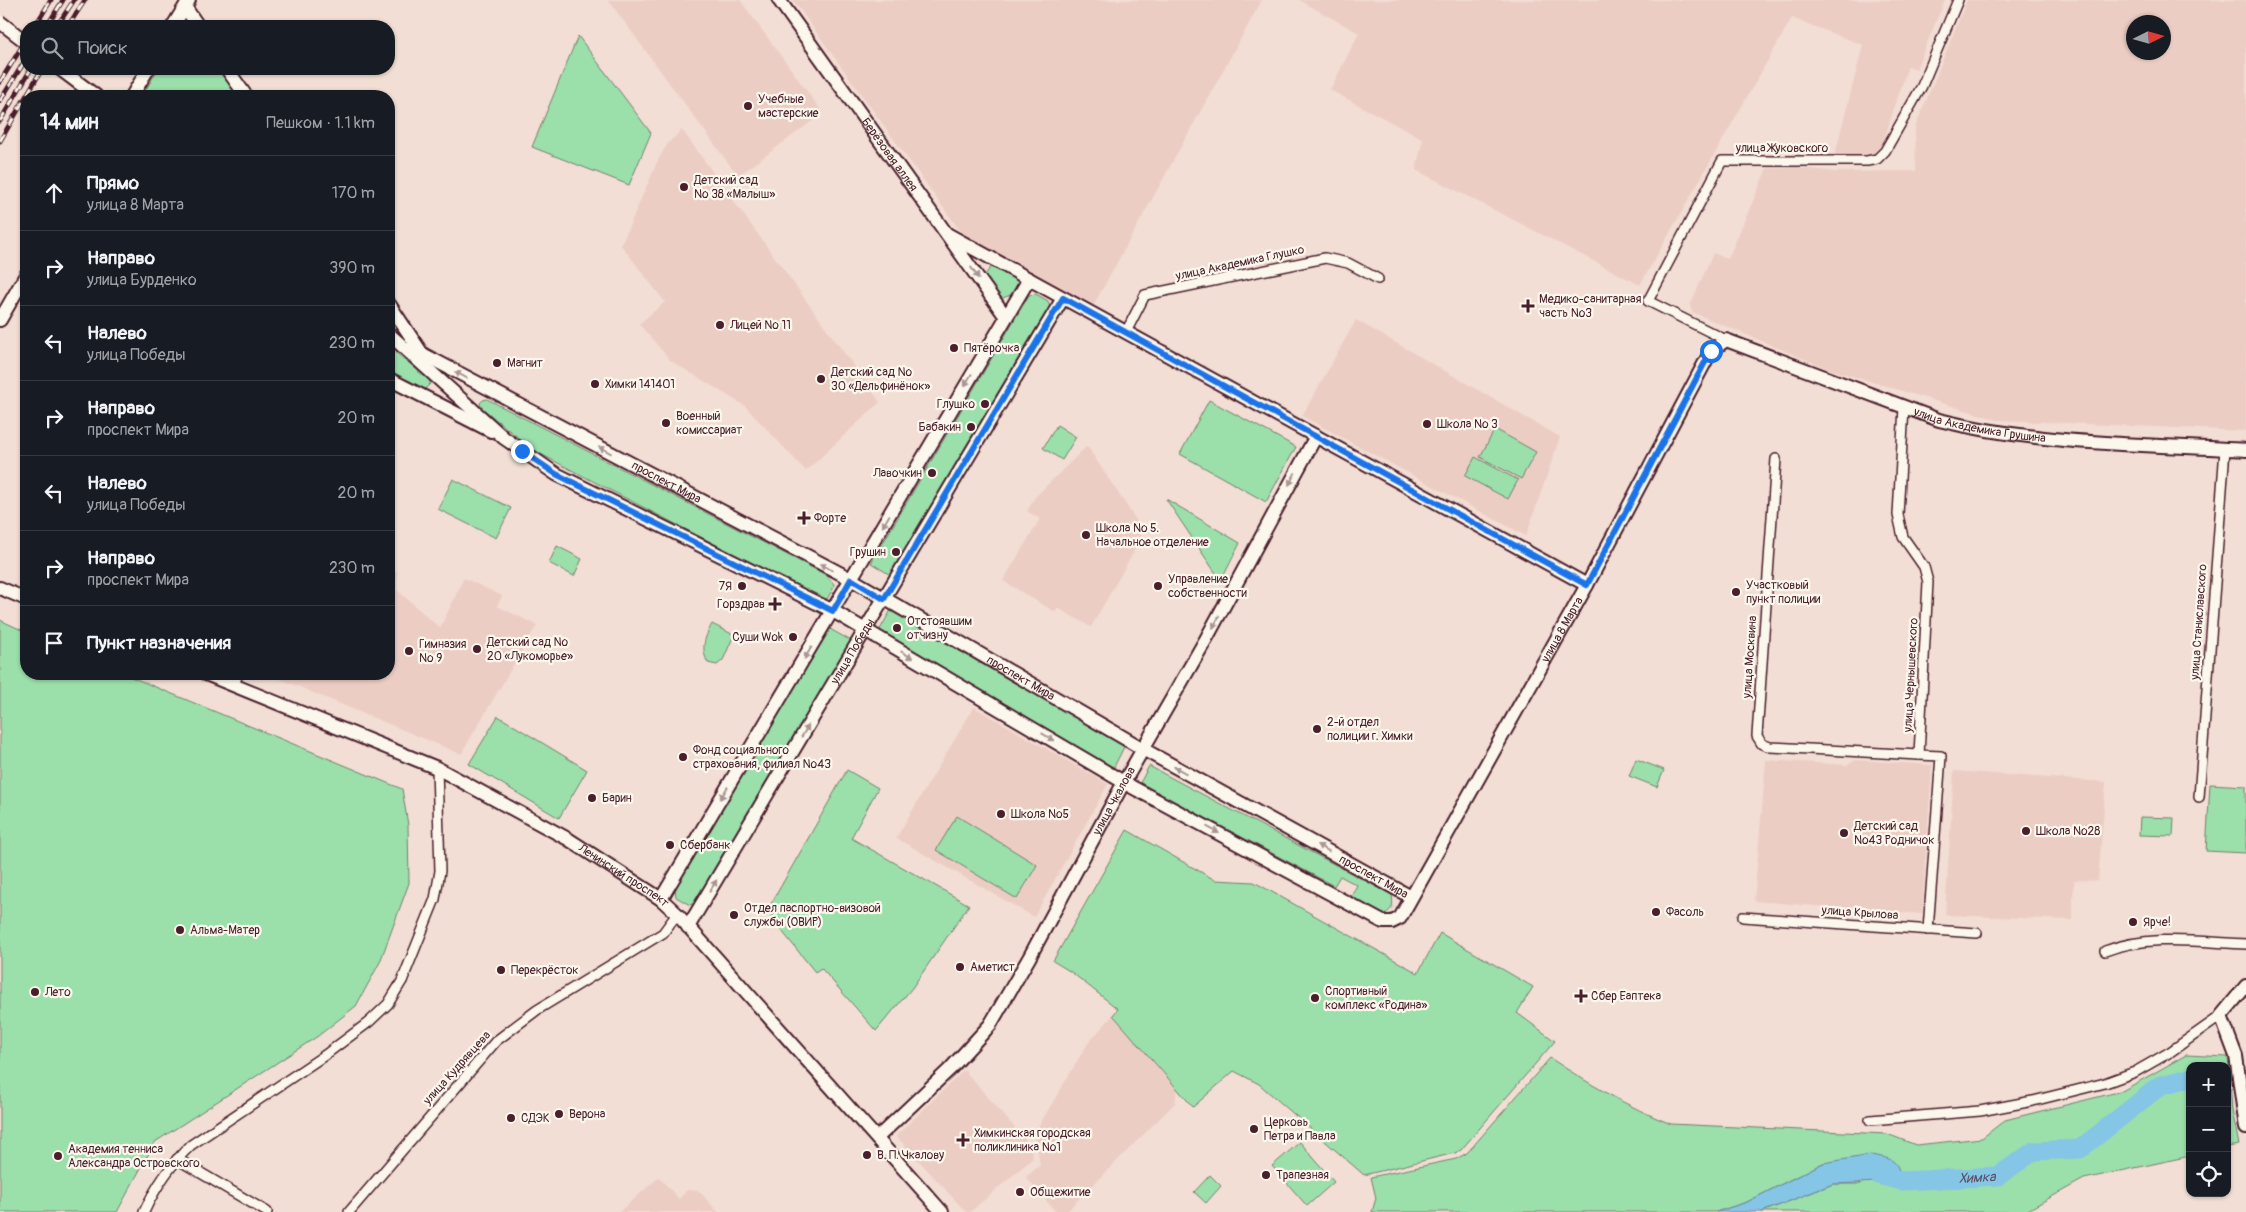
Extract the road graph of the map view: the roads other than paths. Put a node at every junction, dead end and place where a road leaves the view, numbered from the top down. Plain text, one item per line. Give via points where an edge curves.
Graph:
1 (778, 0) edge
2 (1958, 0) edge
3 (187, 4) edge
4 (177, 20) edge
5 (195, 20) edge
6 (0, 22) edge
7 (20, 37) edge
8 (68, 75) edge
9 (144, 75) edge
10 (231, 75) edge
11 (88, 90) edge
12 (136, 90) edge
13 (242, 90) edge
14 (947, 234) junction
15 (1029, 279) junction
16 (1378, 279) dead end
17 (20, 285) edge
18 (1063, 298) junction
19 (395, 313) edge
20 (1006, 317) junction
21 (0, 320) edge
22 (1126, 332) junction
23 (395, 338) edge
24 (395, 339) edge
25 (1726, 340) junction
26 (424, 355) junction
27 (395, 382) edge
28 (1904, 407) junction
29 (1316, 436) junction
30 (504, 438) junction
31 (2225, 449) junction
32 (2246, 450) edge
33 (1776, 459) dead end
34 (851, 579) junction
35 (1587, 585) junction
36 (0, 588) edge
37 (20, 596) edge
38 (884, 599) junction
39 (833, 611) junction
40 (865, 631) junction
41 (238, 680) edge
42 (1143, 749) junction
43 (1919, 755) junction
44 (437, 768) junction
45 (1124, 782) junction
46 (2198, 797) dead end
47 (1411, 897) junction
48 (661, 899) junction
49 (678, 914) junction
50 (1742, 917) dead end
51 (688, 927) junction
52 (1928, 930) junction
53 (1977, 933) dead end
54 (2246, 944) edge
55 (2105, 951) dead end
56 (2246, 986) edge
57 (2221, 1016) junction
58 (1870, 1120) dead end
59 (2246, 1128) edge
60 (877, 1138) junction
61 (177, 1159) junction
62 (144, 1212) edge
63 (266, 1212) edge
64 (349, 1212) edge
65 (942, 1212) edge

1 - 14 street, Берёзовая аллея
2 - 25 street, улица Жуковского via 1922,86 1885,151 1877,158 1722,161 1648,301
3 - 4 street
3 - 5 street
6 - 7 street, bridge
8 - 11 street
9 - 12 street
10 - 13 street
14 - 15 street, Берёзовая аллея
14 -> 20 street
15 - 18 street, Берёзовая аллея
15 - 20 street
16 - 22 street, улица Академика Глушко via 1348,263 1325,258 1233,276 1145,296
17 - 21 street
18 - 22 street, Берёзовая аллея
18 - 38 street, улица Победы
19 - 26 street
20 -> 34 street
22 - 29 street, Берёзовая аллея
23 - 26 street, проспект Мира
24 - 30 street, проспект Мира
25 - 28 street, улица Академика Грушина
25 - 35 street, улица 8 Марта via 1711,351
34 -> 26 street, проспект Мира
27 - 30 street
28 - 31 street, улица Академика Грушина via 1973,429 2039,439
28 - 43 street, улица Чернышевского via 1898,515 1903,537 1924,567 1928,582
29 - 35 street, Берёзовая аллея
29 -> 42 street, улица Чкалова
30 - 39 street, проспект Мира via 556,474
31 - 32 street, улица Академика Грушина
31 - 46 street, улица Станиславского
33 - 43 street, улица Москвина via 1756,736 1762,744 1770,747
34 - 38 street, проспект Мира
34 - 39 street
35 - 47 street, улица 8 Марта
36 - 37 street
38 - 40 street, улица Победы
38 - 42 street, проспект Мира
39 - 40 street, проспект Мира
39 -> 48 street
40 -> 45 street, проспект Мира
51 -> 40 street, улица Победы
41 - 44 street, Ленинский проспект
42 - 45 street, улица Чкалова
47 -> 42 street, проспект Мира
43 - 52 street via 1941,756
44 - 48 street, Ленинский проспект via 568,839
44 - 61 street via 440,871 435,899 402,981 388,1004 325,1055 191,1145
45 -> 47 street, проспект Мира via 1383,922 1400,918
45 - 60 street, улица Чкалова via 990,1025 950,1069
48 - 49 street, Ленинский проспект
49 - 51 street, Ленинский проспект
49 - 64 street, улица Кудрявцева via 663,934 537,1010 496,1041
50 - 52 street, улица Крылова
51 - 60 street, Ленинский проспект
52 - 53 street, улица Крылова
54 - 55 street via 2159,940 2124,944
56 - 57 street
57 - 58 street via 2136,1072 2105,1083 1980,1111
57 - 59 street via 2236,1056
60 - 65 street, Ленинский проспект
61 - 62 street via 155,1187
61 - 63 street

